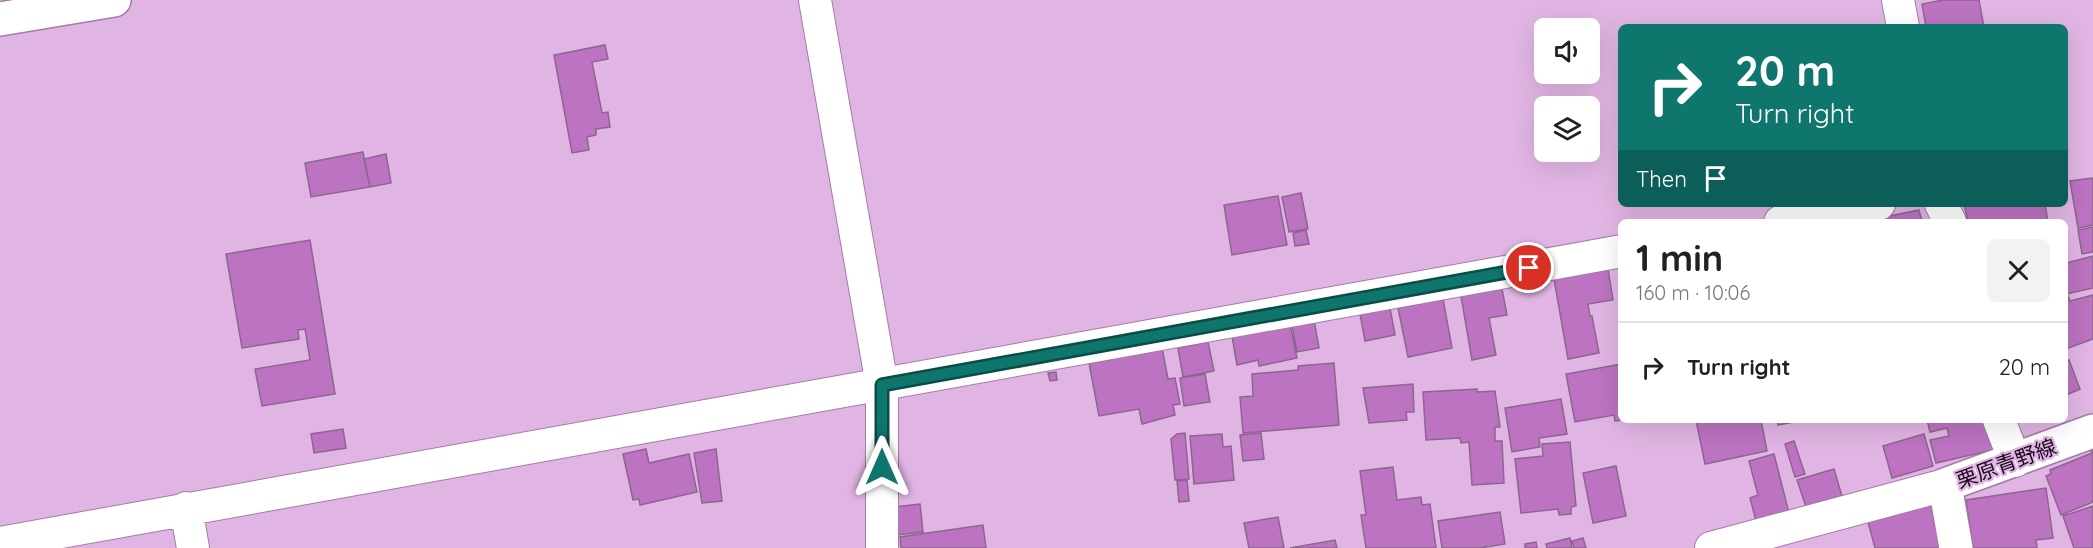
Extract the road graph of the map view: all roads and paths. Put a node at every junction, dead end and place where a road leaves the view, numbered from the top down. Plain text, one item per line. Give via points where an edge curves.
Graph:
1 (114, 0) edge
2 (815, 0) edge
3 (1898, 0) edge
4 (0, 20) edge
5 (1902, 24) edge
6 (1863, 207) edge
7 (1797, 219) edge
8 (1618, 252) edge
9 (882, 385) junction
10 (2000, 423) edge
11 (2093, 431) edge
12 (2015, 461) junction
13 (1945, 485) junction
14 (186, 508) junction
15 (0, 543) edge
16 (193, 548) edge
17 (882, 548) edge
18 (1711, 548) edge
19 (1956, 548) edge

1 - 4 main road
2 - 9 street
3 - 5 street
6 - 7 street
8 - 9 street
9 - 14 street
9 - 17 street
10 - 12 street
11 - 12 main road, 栗原青野線
12 - 13 main road, 栗原青野線
13 - 18 street
13 - 19 main road, 栗原青野線
14 - 15 street
14 - 16 street

